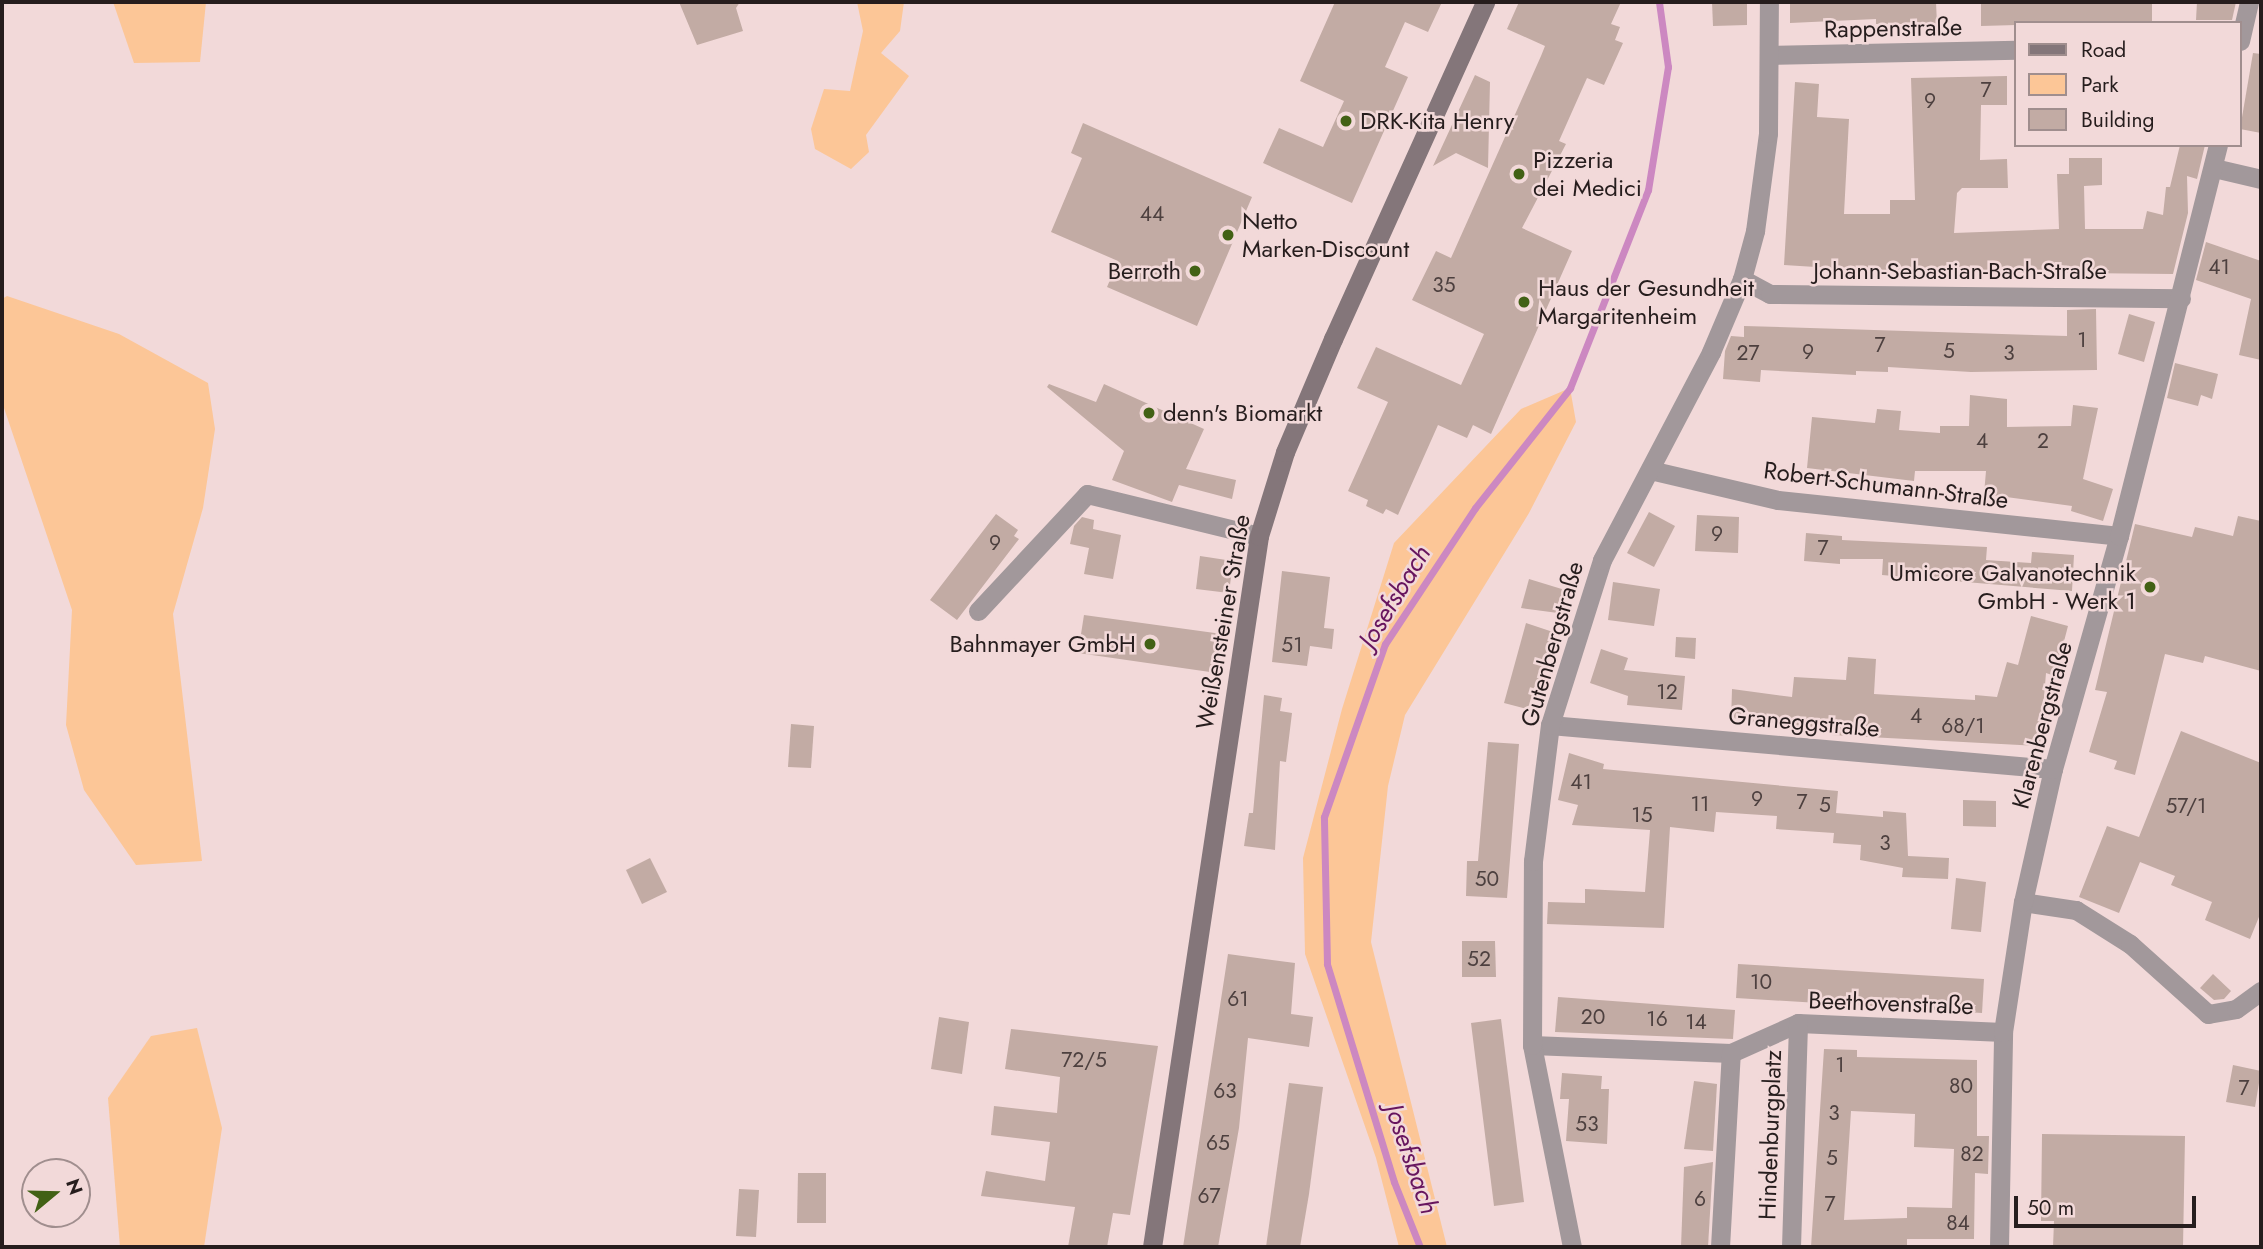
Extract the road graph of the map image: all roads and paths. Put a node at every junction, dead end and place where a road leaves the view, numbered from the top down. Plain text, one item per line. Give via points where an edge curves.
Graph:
1 (1485, 2) edge
2 (1769, 2) edge
3 (2249, 2) edge
4 (2242, 32) edge
5 (2014, 50) edge
6 (1770, 55) junction
7 (2218, 147) edge
8 (2214, 168) junction
9 (2261, 179) edge
10 (1742, 279) junction
11 (2181, 298) junction
12 (1650, 470) junction
13 (1259, 536) junction
14 (2119, 537) junction
15 (978, 611) dead end
16 (1550, 725) junction
17 (2053, 769) junction
18 (2023, 902) junction
19 (2261, 991) edge
20 (1798, 1023) junction
21 (2003, 1032) junction
22 (1532, 1045) junction
23 (1731, 1053) junction
24 (1152, 1247) edge
25 (1572, 1247) edge
26 (1720, 1247) edge
27 (1791, 1247) edge
28 (1999, 1247) edge

1 - 13 main road, Weißensteiner Straße via 1285,452
2 - 6 street, Gutenbergstraße
3 - 4 street
5 - 6 street, Rappenstraße
6 - 10 street, Gutenbergstraße via 1768,132 1755,232
7 - 8 street, Klarenbergstraße
8 - 9 street
8 - 11 street, Klarenbergstraße
10 - 11 street, Johann-Sebastian-Bach-Straße via 1770,294
10 - 12 street, Gutenbergstraße via 1711,352
11 - 14 street, Klarenbergstraße
12 - 14 street, Robert-Schumann-Straße via 1778,500
12 - 16 street, Gutenbergstraße via 1593,580
13 - 15 street via 1087,494
13 - 24 main road, Weißensteiner Straße
14 - 17 street, Klarenbergstraße
16 - 17 street, Graneggstraße
16 - 22 street, Gutenbergstraße via 1533,861
17 - 18 street, Klarenbergstraße
18 - 19 street via 2076,910 2130,944 2208,1014 2236,1009
18 - 21 street, Klarenbergstraße
20 - 21 street, Beethovenstraße
20 - 23 street, Beethovenstraße
20 - 27 street, Hindenburgplatz
21 - 28 street, Klarenbergstraße
22 - 23 street, Beethovenstraße
22 - 25 street, Gutenbergstraße
23 - 26 street, Hindenburgplatz

